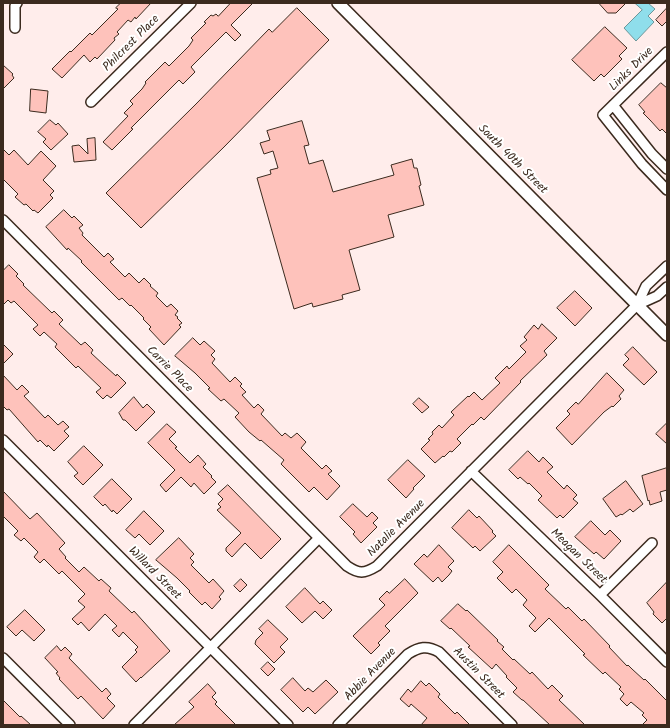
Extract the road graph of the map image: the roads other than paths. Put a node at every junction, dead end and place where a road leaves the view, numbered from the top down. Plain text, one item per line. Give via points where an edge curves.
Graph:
1 (17, 3) edge
2 (190, 3) edge
3 (338, 3) edge
4 (15, 28) dead end
5 (667, 52) edge
6 (91, 102) dead end
7 (613, 105) junction
8 (667, 169) edge
9 (667, 190) edge
10 (3, 220) edge
11 (667, 266) edge
12 (667, 287) edge
13 (637, 305) junction
14 (667, 335) edge
15 (3, 440) edge
16 (472, 470) junction
17 (319, 538) junction
18 (652, 543) dead end
19 (600, 595) junction
20 (210, 647) junction
21 (424, 647) joint
22 (3, 658) edge
23 (667, 662) edge
24 (70, 725) edge
25 (134, 725) edge
26 (288, 725) edge
27 (338, 725) edge
28 (512, 725) edge

1 - 4 street via 14,6
2 - 6 street, Philcrest Place
3 - 13 street, South 40th Street
5 - 7 street, Links Drive
7 - 8 street, Links Drive
7 - 9 street, Links Drive via 603,115 642,164
10 - 17 street, Carrie Place
11 - 13 street via 646,286
12 - 13 street via 658,296
13 - 14 street, South 40th Street
13 - 16 street, Natalie Avenue
15 - 20 street, Willard Street
16 - 17 street, Natalie Avenue via 377,566 369,571 361,573 347,566
16 - 19 street, Meagan Street
17 - 20 street
18 - 19 street
19 - 23 street, Meagan Street
20 - 25 street
20 - 26 street, Willard Street
21 - 27 street, Abbie Avenue via 408,654
21 - 28 street, Austin Street via 439,652
22 - 24 street

